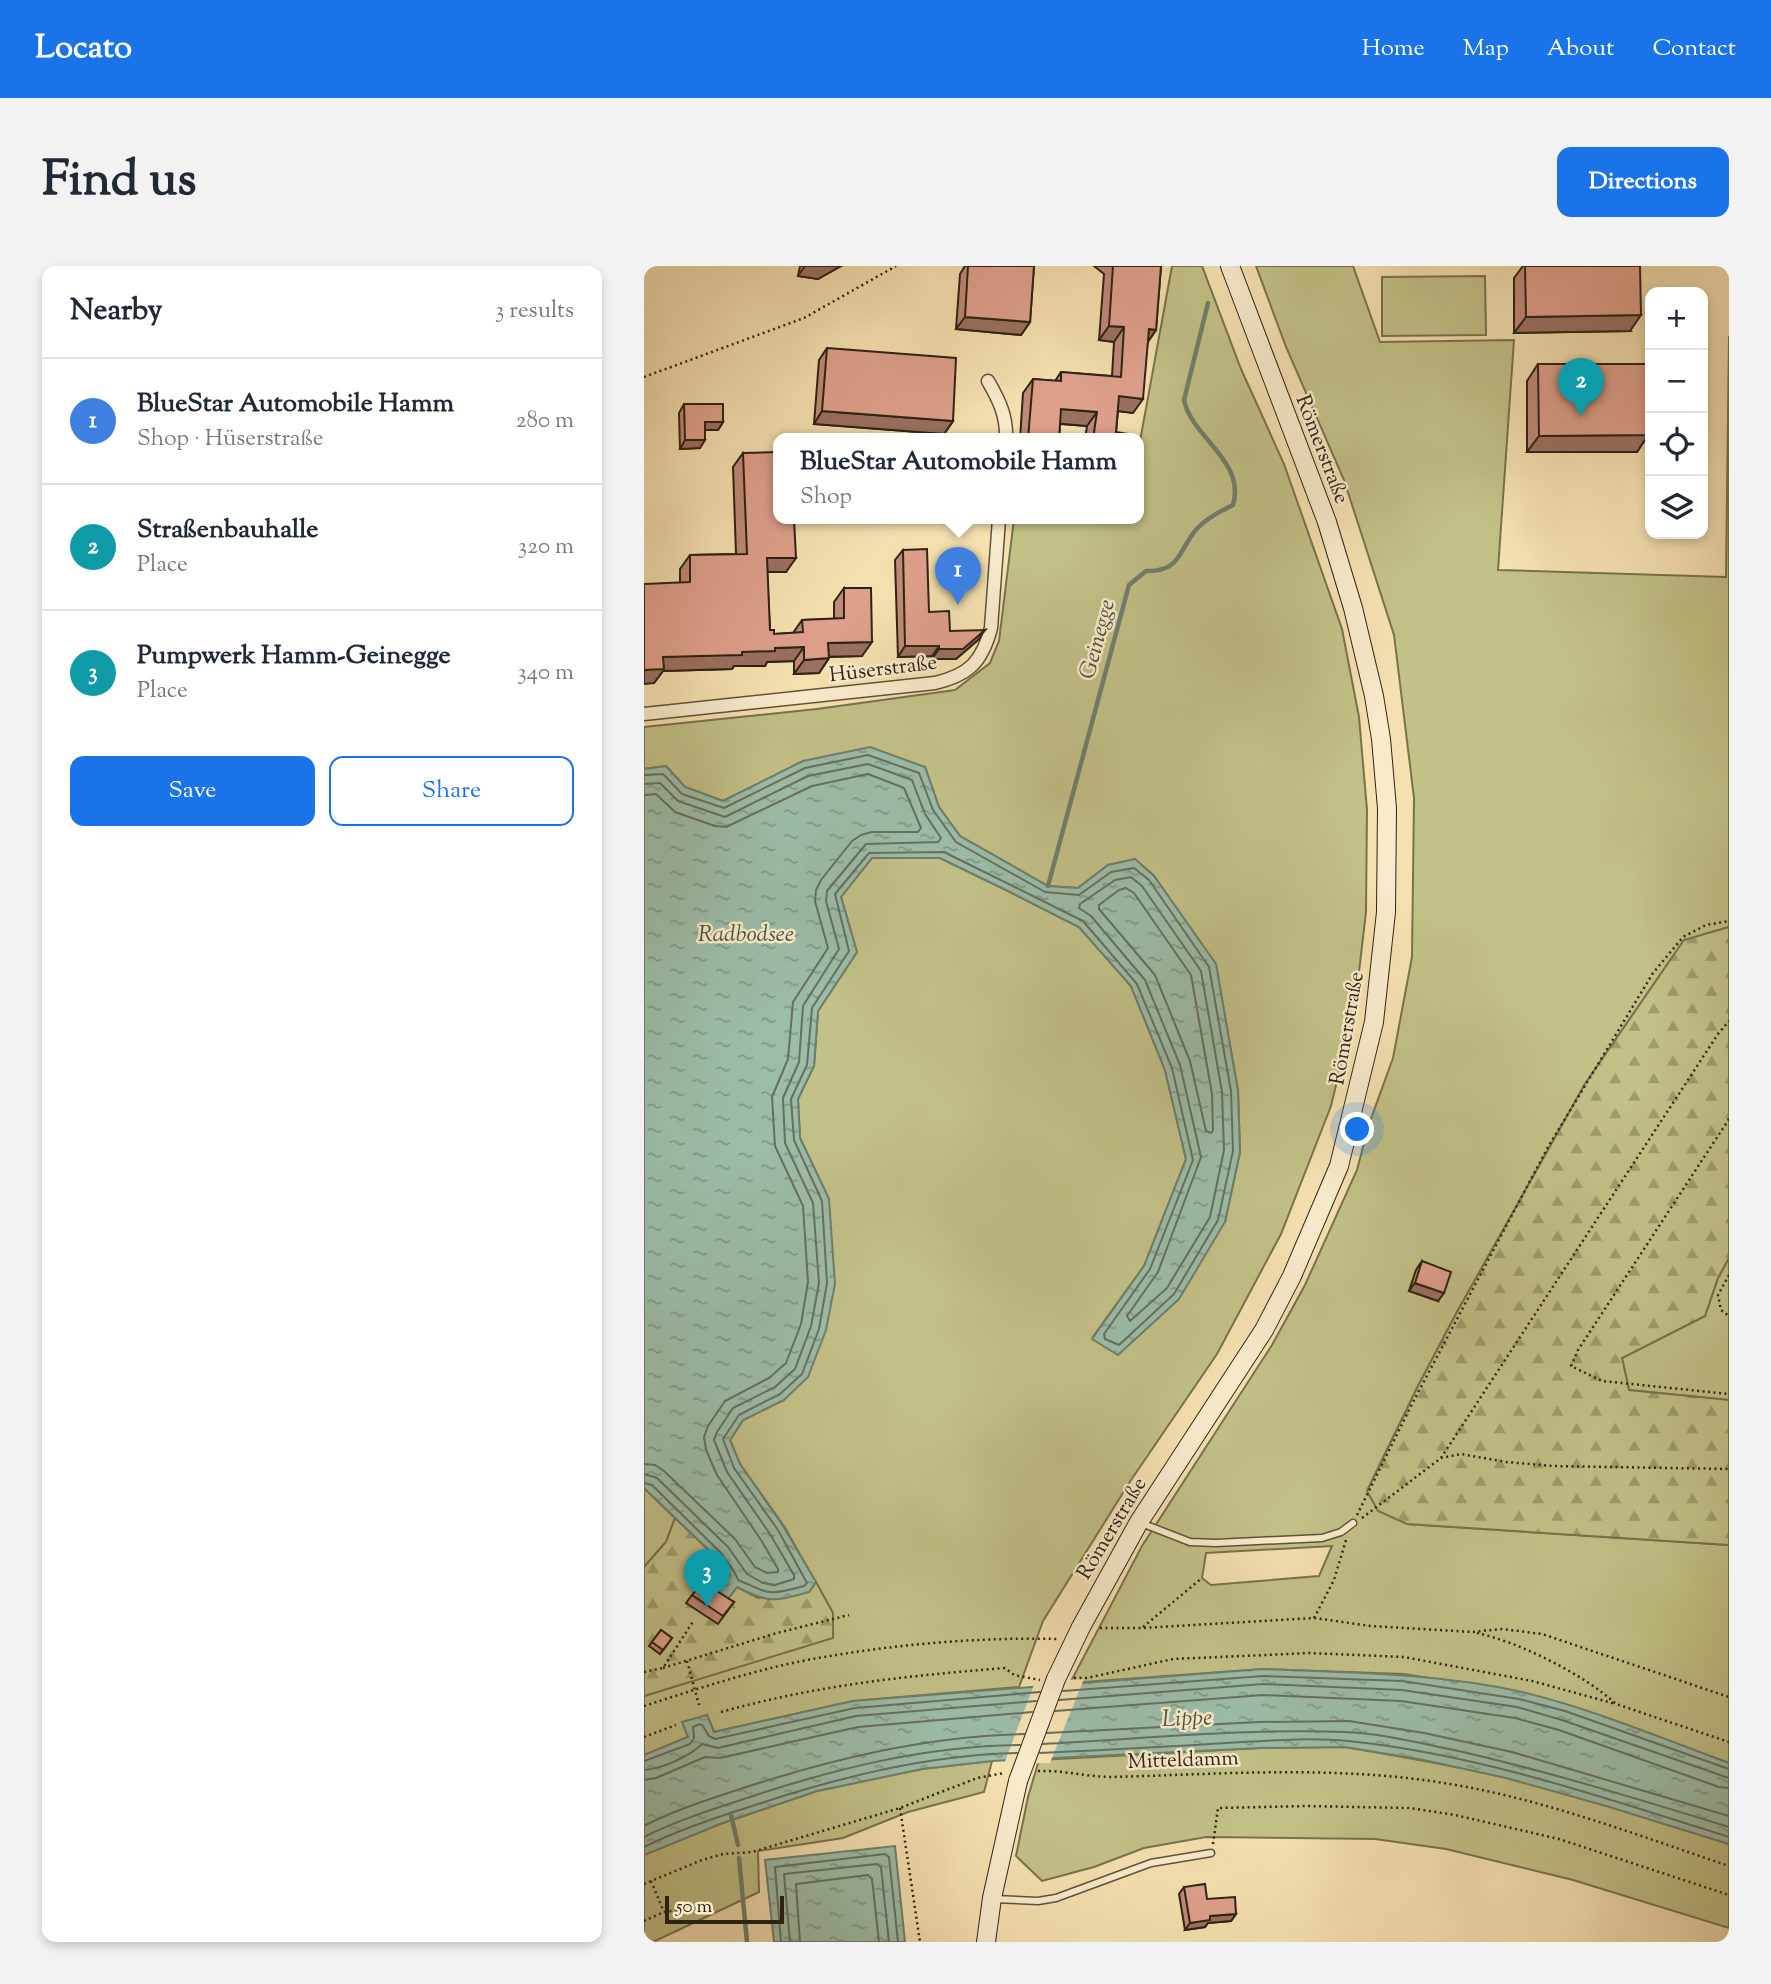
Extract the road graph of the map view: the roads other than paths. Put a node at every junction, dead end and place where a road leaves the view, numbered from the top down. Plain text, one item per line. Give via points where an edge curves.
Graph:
1 (1230, 266) edge
2 (988, 380) dead end
3 (1006, 433) edge
4 (999, 524) edge
5 (644, 714) edge
6 (1139, 1522) junction
7 (1353, 1522) road end
8 (1211, 1853) road end
9 (992, 1898) junction
10 (986, 1942) edge

1 - 6 main road, Römerstraße via 1327,522 1362,646 1381,739 1387,808 1386,912 1374,1022 1352,1120 1324,1206 1264,1330
2 - 3 street via 1002,406
4 - 5 street, Hüserstraße via 987,644 973,665 953,679
6 - 7 lane via 1190,1542 1216,1544 1322,1538
6 - 9 main road, Römerstraße, bridge via 1056,1679 1019,1775
8 - 9 lane via 1151,1863 1056,1898
9 - 10 main road, Römerstraße

